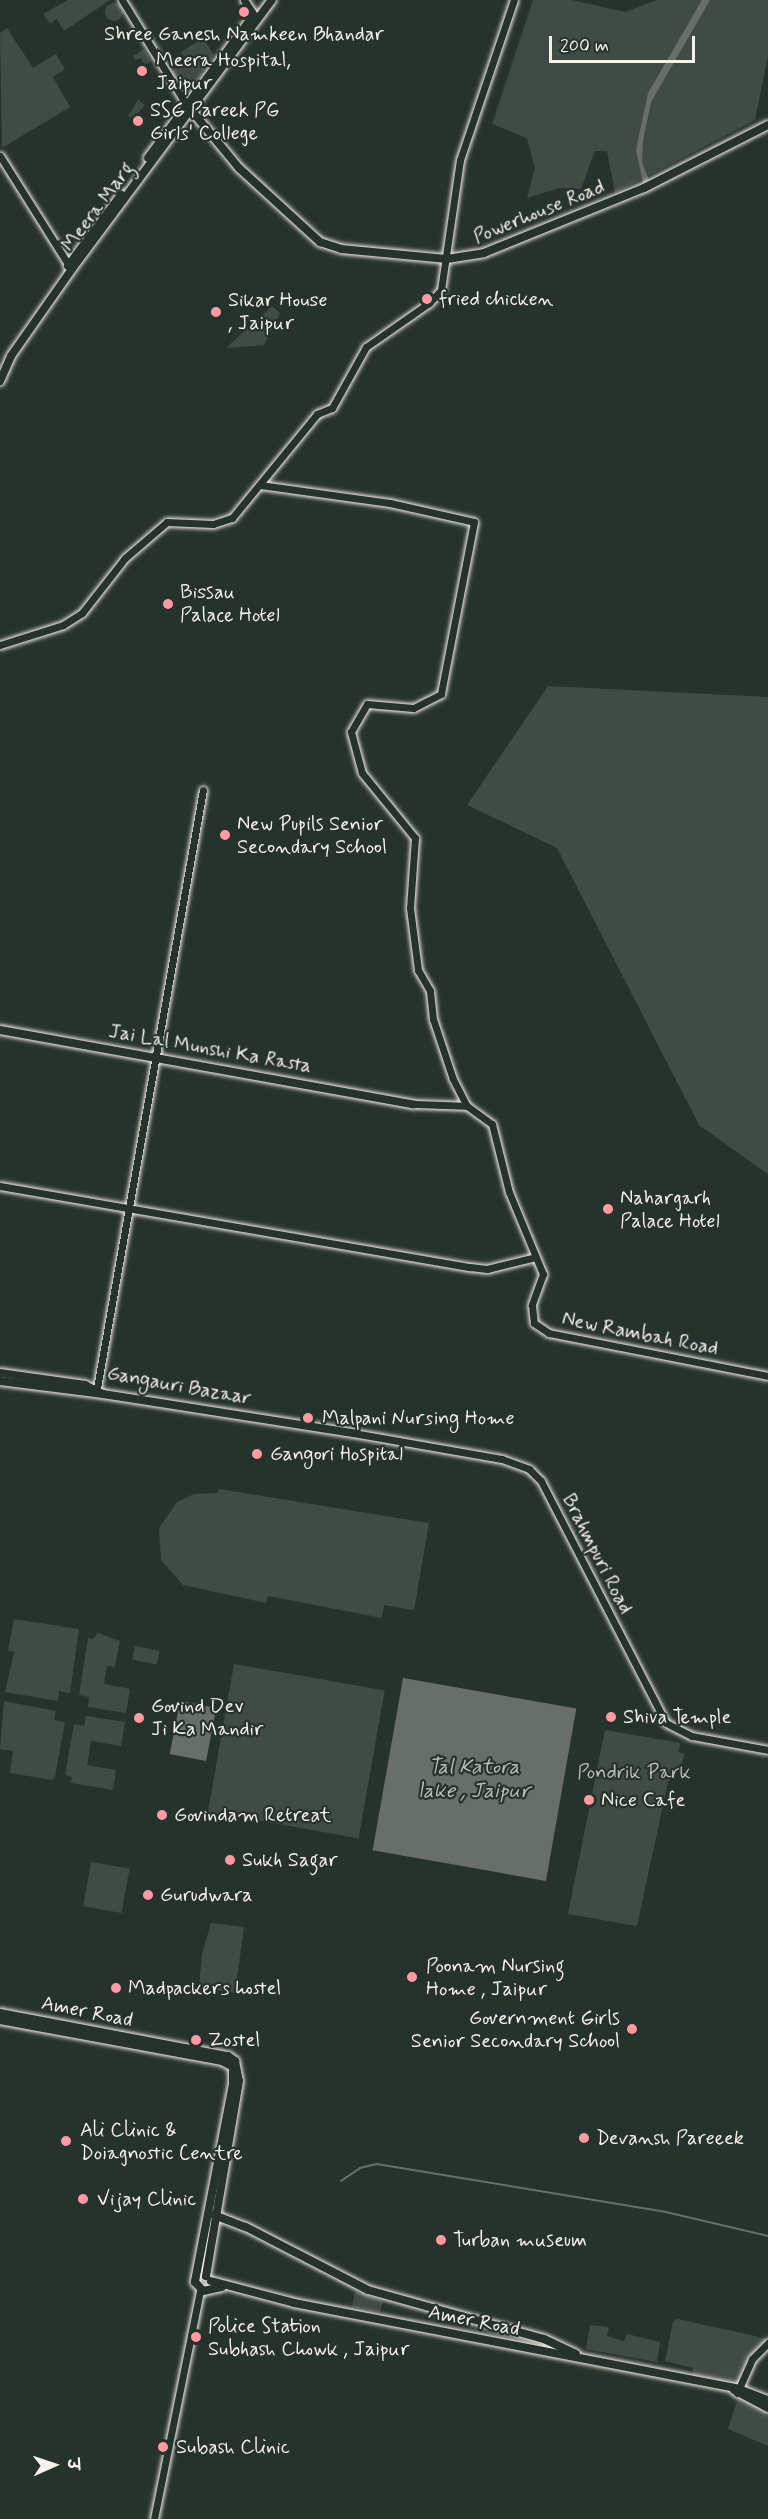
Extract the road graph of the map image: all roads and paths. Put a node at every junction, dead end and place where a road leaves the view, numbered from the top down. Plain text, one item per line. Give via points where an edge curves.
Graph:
1 (122, 0) edge
2 (244, 0) edge
3 (265, 0) edge
4 (272, 0) edge
5 (514, 0) edge
6 (256, 17) junction
7 (188, 107) junction
8 (768, 125) edge
9 (0, 156) edge
10 (447, 259) junction
11 (70, 267) junction
12 (0, 369) edge
13 (0, 381) edge
14 (260, 485) junction
15 (0, 645) edge
16 (203, 790) dead end
17 (0, 1030) edge
18 (155, 1056) junction
19 (413, 1104) joint
20 (467, 1106) junction
21 (0, 1186) edge
22 (129, 1209) junction
23 (537, 1257) junction
24 (0, 1373) edge
25 (768, 1376) edge
26 (0, 1381) edge
27 (100, 1391) junction
28 (353, 1433) joint
29 (768, 1750) edge
30 (0, 2013) edge
31 (0, 2020) edge
32 (213, 2215) junction
33 (197, 2278) junction
34 (209, 2282) junction
35 (200, 2290) junction
36 (768, 2343) edge
37 (580, 2356) junction
38 (736, 2390) junction
39 (768, 2400) edge
40 (768, 2409) edge
41 (154, 2519) edge

1 - 7 street
2 - 6 street
3 - 6 main road, Meera Marg
4 - 6 main road, Meera Marg
5 - 10 street via 460,160
6 - 7 main road, Meera Marg
7 - 10 main road, Powerhouse Road via 239,168 320,242 341,249
7 - 11 main road, Meera Marg
8 - 10 main road, Powerhouse Road via 644,188 484,253
9 - 11 street
10 - 14 street via 441,290 429,303 366,347 332,408 314,417
11 - 12 main road, Meera Marg via 17,337
11 - 13 main road, Meera Marg via 11,356
14 - 15 street via 223,523 167,522 125,558 82,613 63,625
14 - 20 street via 390,502 474,522 441,694 414,708 367,704 351,732 362,773 415,838 410,908 418,970 430,991 433,1019 453,1079
16 - 18 street
17 - 18 main road, Jai Lal Munshi Ka Rasta
18 - 19 main road, Jai Lal Munshi Ka Rasta
18 - 22 street
19 - 20 street
20 - 23 street, New Rambah Road via 492,1124 509,1192
21 - 22 street
22 - 23 street via 470,1267 487,1269
22 - 27 street
23 - 25 street, New Rambah Road via 542,1279 532,1311 538,1328 657,1356
24 - 27 main road, Gangauri Bazaar
26 - 27 main road
27 - 28 main road, Gangauri Bazaar
28 - 29 street, Brahmpuri Road via 502,1459 529,1469 542,1481 666,1723 692,1736
30 - 32 main road, Amer Road via 217,2054 235,2061 239,2081
31 - 32 main road, Amer Road via 228,2063 234,2073
32 - 33 main road, Amer Road
32 - 34 main road, Amer Road
32 - 37 main road via 246,2227 368,2290 544,2339
33 - 34 main road
33 - 35 main road
34 - 35 main road
34 - 37 main road, Amer Road
35 - 41 street
36 - 38 street via 752,2359
37 - 38 main road, Amer Road
38 - 39 main road, Amer Road
38 - 40 main road, Amer Road

